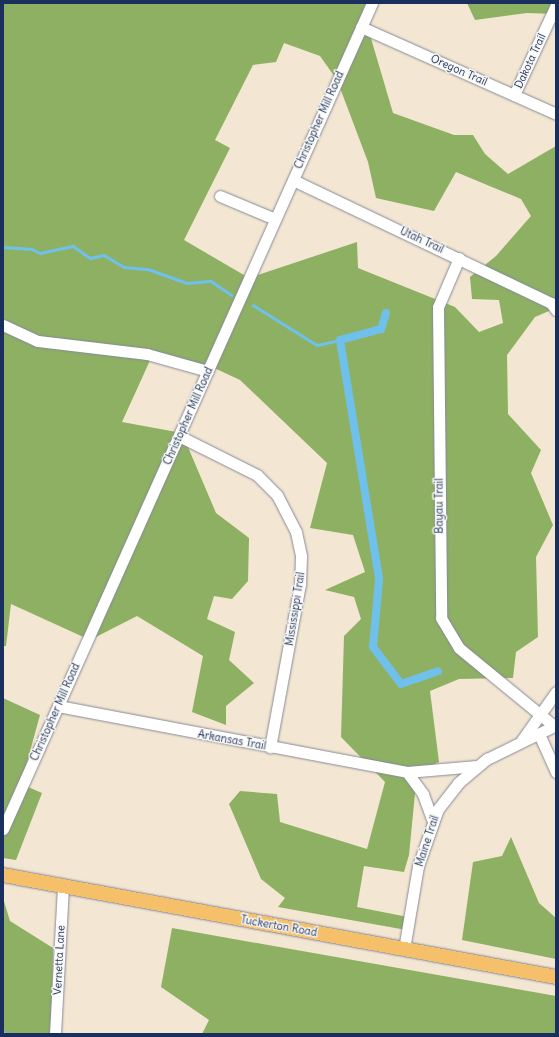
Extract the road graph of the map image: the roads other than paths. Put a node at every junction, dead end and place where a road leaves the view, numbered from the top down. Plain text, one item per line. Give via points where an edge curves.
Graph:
1 (372, 3) edge
2 (556, 5) edge
3 (361, 28) junction
4 (514, 95) junction
5 (556, 114) edge
6 (293, 180) junction
7 (220, 196) dead end
8 (275, 219) junction
9 (459, 258) junction
10 (554, 305) edge
11 (3, 325) edge
12 (208, 371) junction
13 (179, 436) junction
14 (556, 692) edge
15 (58, 706) junction
16 (541, 715) junction
17 (555, 725) edge
18 (539, 734) junction
19 (522, 740) junction
20 (270, 747) junction
21 (478, 766) junction
22 (407, 772) junction
23 (556, 772) edge
24 (432, 819) junction
25 (3, 830) edge
26 (3, 875) edge
27 (63, 886) junction
28 (404, 949) junction
29 (556, 977) edge
30 (55, 1034) edge

1 - 3 street, Christopher Mill Road
2 - 4 street, Dakota Trail
3 - 4 street, Oregon Trail
3 - 6 street, Christopher Mill Road
4 - 5 street, Oregon Trail
6 - 8 street, Christopher Mill Road
6 - 9 street, Utah Trail
7 - 8 street
8 - 12 street, Christopher Mill Road
9 - 10 street, Utah Trail
9 - 16 street, Bayau Trail via 438,307 441,618 459,648
11 - 12 street via 38,341 147,354
12 - 13 street, Christopher Mill Road
13 - 15 street, Christopher Mill Road
13 - 20 street, Mississippi Trail via 256,476 276,495 296,532 300,584
14 - 16 street
15 - 20 street, Arkansas Trail
15 - 25 street, Christopher Mill Road
16 - 17 street
16 - 19 street
17 - 18 street, Maine Trail
18 - 19 street, Maine Trail
18 - 23 street
19 - 21 street, Maine Trail
20 - 22 street, Arkansas Trail
21 - 22 street, Arkansas Trail
21 - 24 street, Maine Trail via 446,796
22 - 24 street via 423,794
24 - 28 street, Maine Trail via 418,866
26 - 27 main road, Tuckerton Road
27 - 28 main road, Tuckerton Road
27 - 30 street, Vernetta Lane
28 - 29 main road, Tuckerton Road

